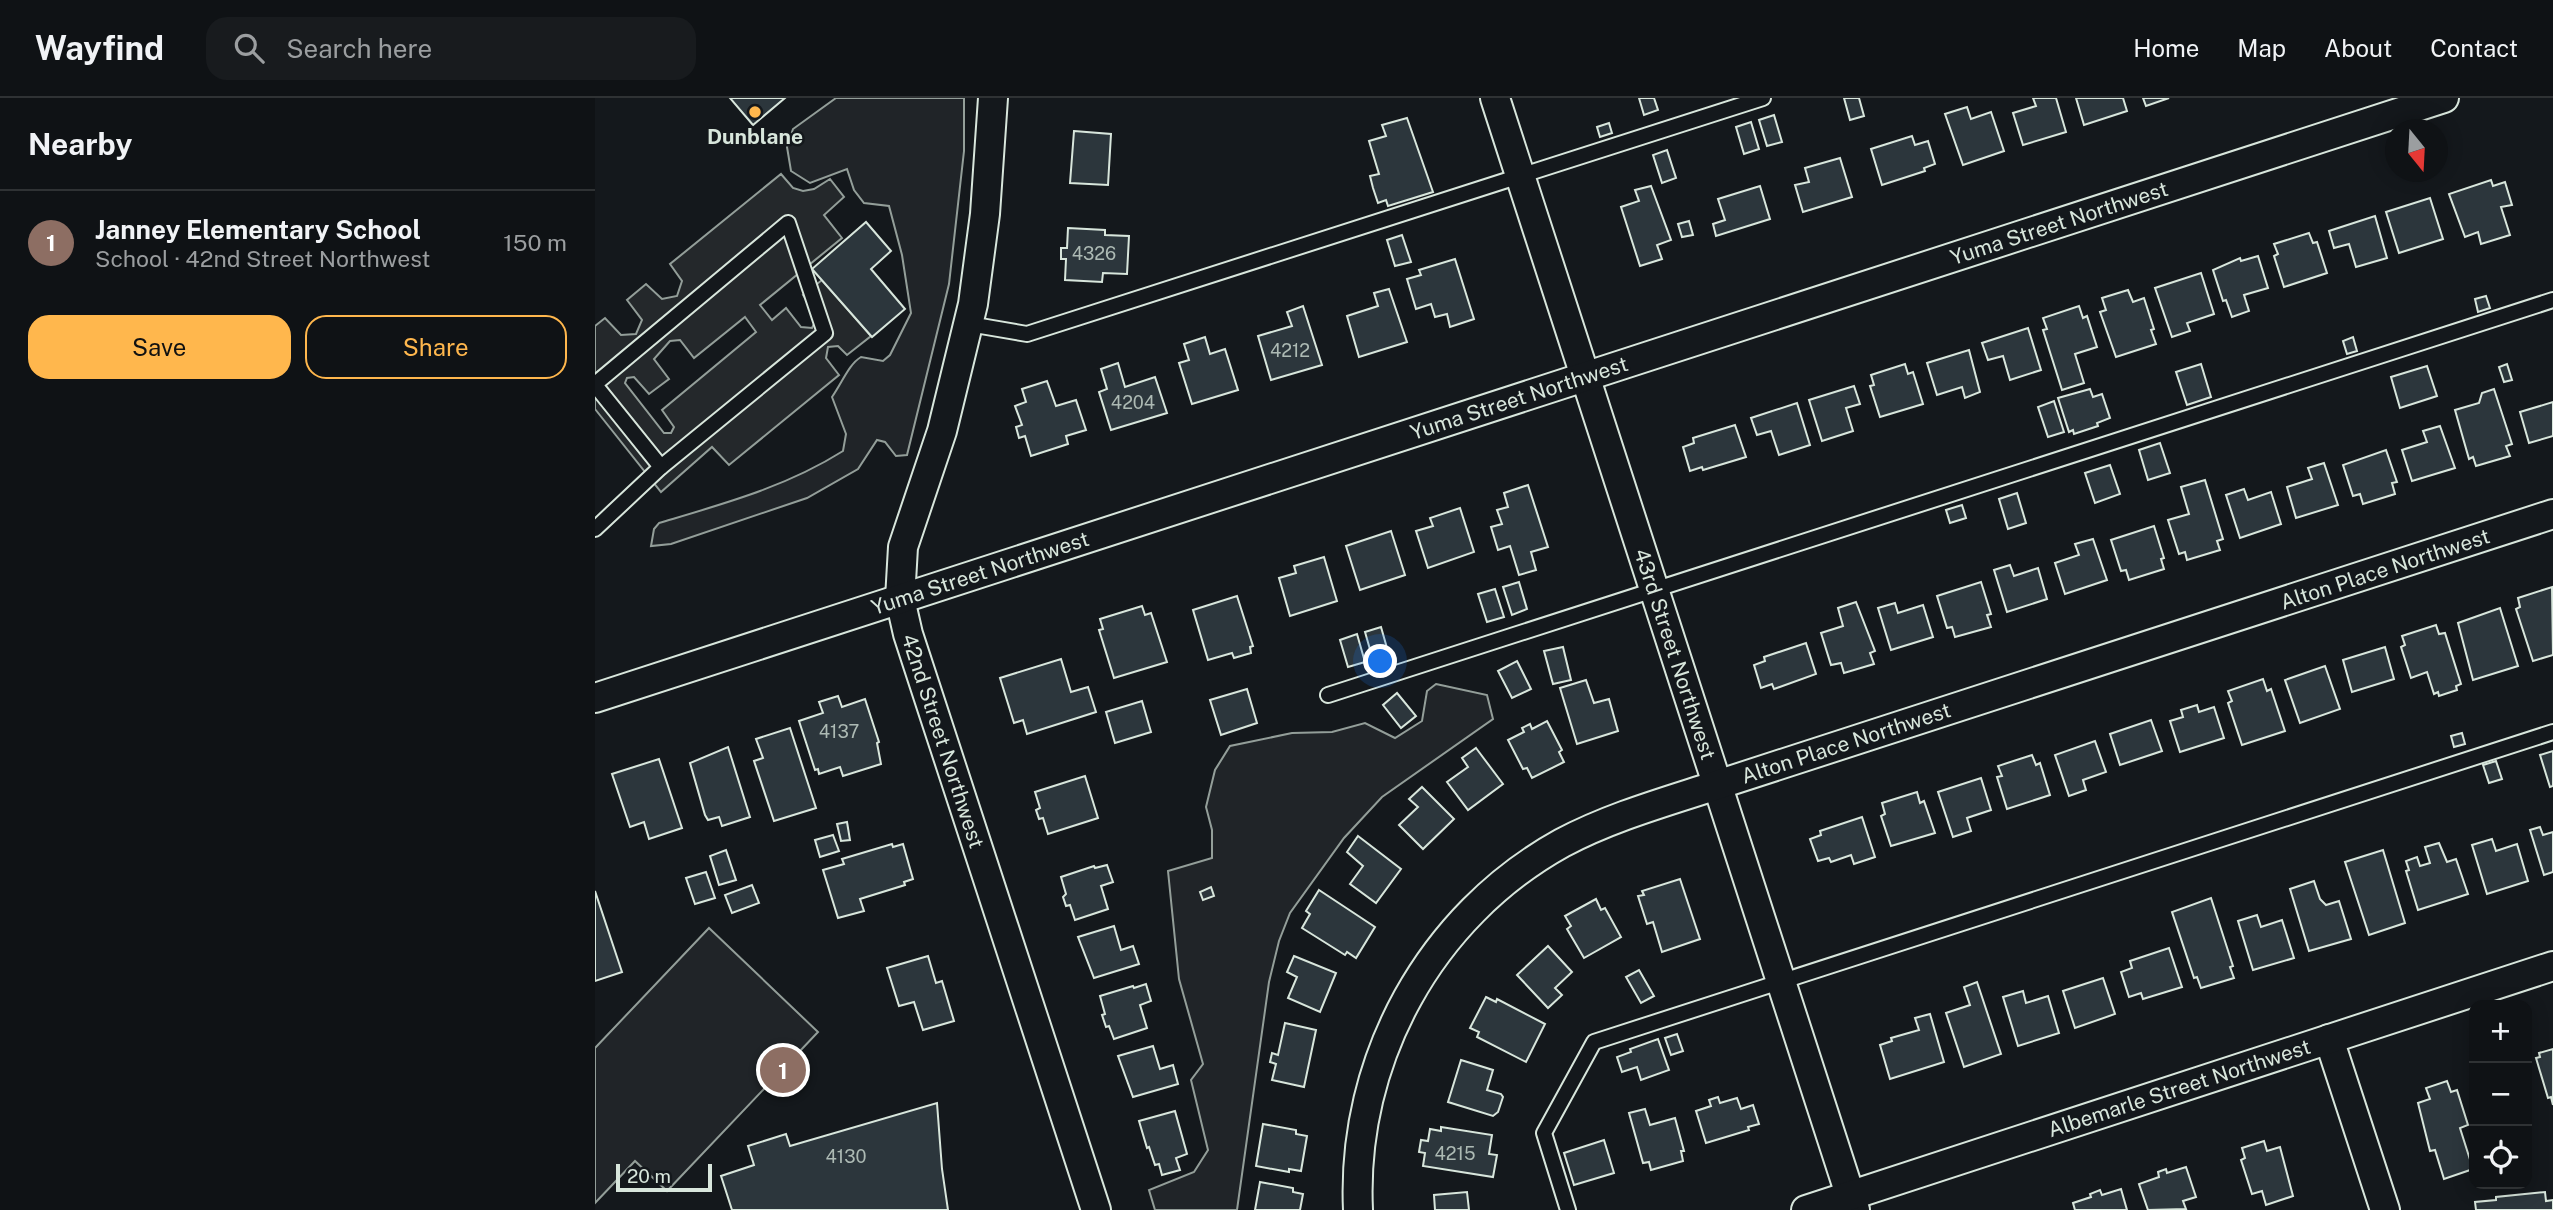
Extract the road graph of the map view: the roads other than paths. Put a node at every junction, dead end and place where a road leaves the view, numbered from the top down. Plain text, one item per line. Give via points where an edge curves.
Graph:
1 (993, 98) edge
2 (1495, 98) edge
3 (1763, 98) edge
4 (2444, 98) edge
5 (1520, 177) junction
6 (2553, 300) edge
7 (969, 324) junction
8 (1584, 376) junction
9 (595, 385) edge
10 (661, 467) junction
11 (2553, 514) edge
12 (595, 529) edge
13 (1654, 591) junction
14 (900, 599) junction
15 (1328, 695) dead end
16 (595, 698) edge
17 (2553, 732) edge
18 (1717, 785) junction
19 (2553, 966) edge
20 (1781, 983) junction
21 (2329, 1040) junction
22 (1853, 1203) edge
23 (1096, 1210) edge
24 (1359, 1210) edge
25 (1568, 1210) edge
26 (1806, 1210) edge
27 (2385, 1210) edge

1 - 7 street, 42nd Street Northwest via 983,227
2 - 5 street, 43rd Street Northwest
3 - 5 lane
4 - 8 street, Yuma Street Northwest
5 - 7 lane via 1027,334
5 - 8 street, 43rd Street Northwest
6 - 13 lane
7 - 14 street, 42nd Street Northwest via 942,431 906,536
8 - 13 street, 43rd Street Northwest
8 - 14 street, Yuma Street Northwest
9 - 10 lane
9 - 10 lane via 788,223 825,333
10 - 12 lane
11 - 18 street, Alton Place Northwest
13 - 15 lane
13 - 18 street, 43rd Street Northwest
14 - 16 street, Yuma Street Northwest
14 - 23 street, 42nd Street Northwest
17 - 20 lane
18 - 20 street, 43rd Street Northwest
18 - 24 street, Alton Place Northwest via 1607,822 1564,842 1505,881 1455,930 1409,994 1376,1068 1363,1120
19 - 21 street, Albemarle Street Northwest
20 - 22 street, 43rd Street Northwest
20 - 25 lane via 1594,1042 1544,1133
21 - 22 street, Albemarle Street Northwest
21 - 27 street
22 - 26 street, Albemarle Street Northwest

